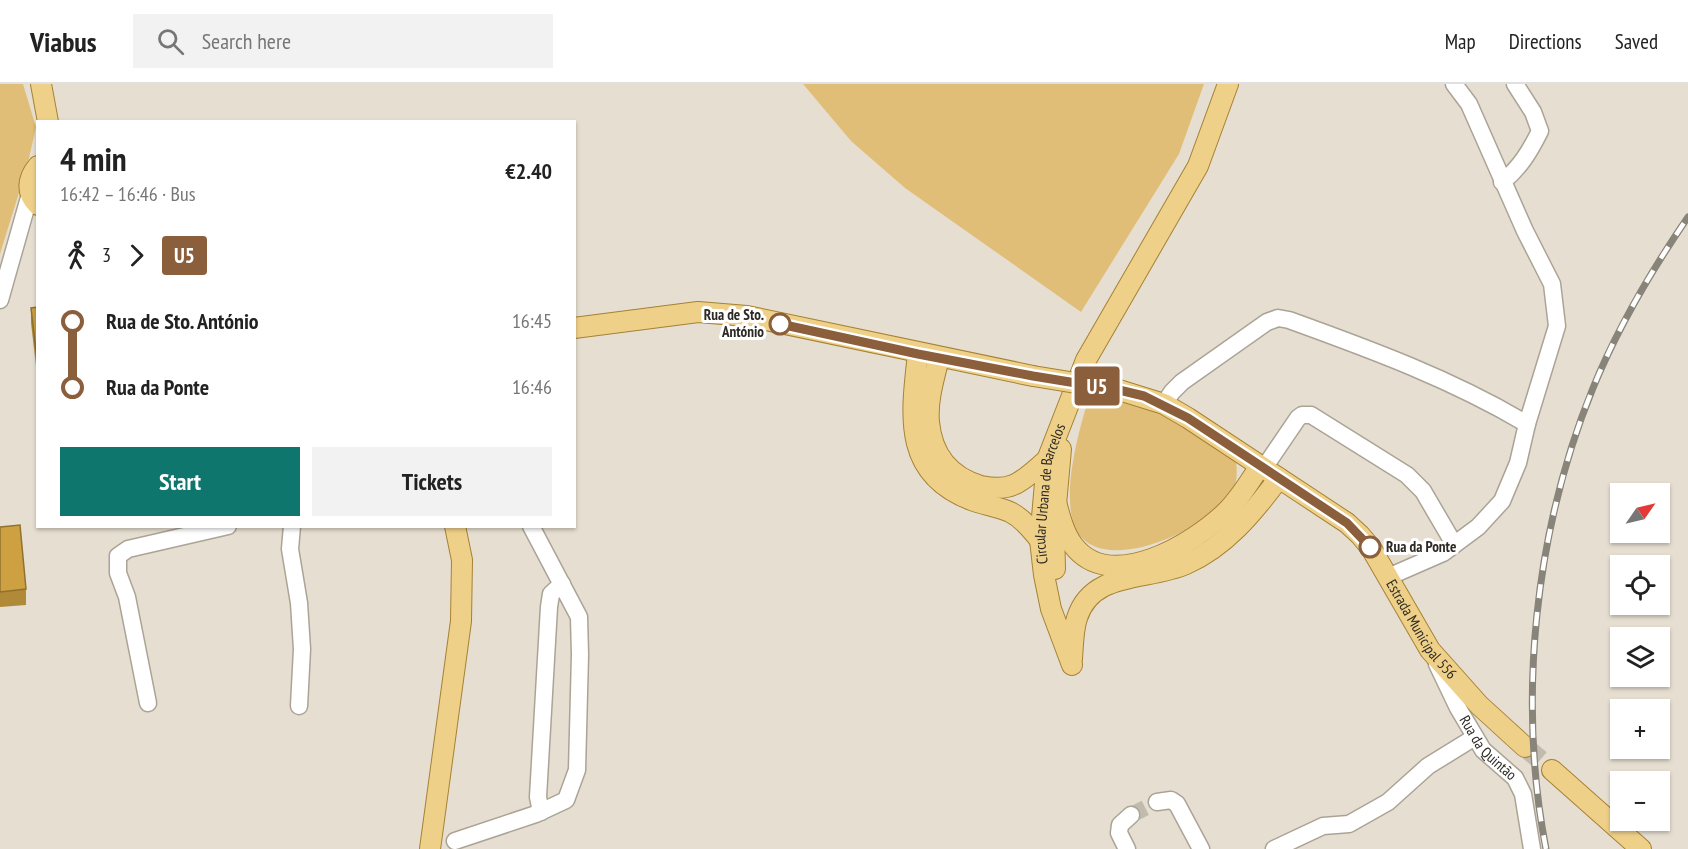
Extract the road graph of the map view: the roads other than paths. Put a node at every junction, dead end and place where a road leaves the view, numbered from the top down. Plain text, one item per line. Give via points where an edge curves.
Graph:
1 (41, 84) edge
2 (1228, 84) edge
3 (1454, 84) edge
4 (1515, 84) edge
5 (48, 120) edge
6 (36, 169) edge
7 (1502, 182) junction
8 (34, 200) edge
9 (36, 216) edge
10 (19, 230) junction
11 (0, 300) edge
12 (576, 328) edge
13 (918, 354) junction
14 (939, 358) junction
15 (1164, 404) junction
16 (1065, 413) junction
17 (1527, 424) junction
18 (1047, 460) junction
19 (1268, 471) junction
20 (1056, 502) junction
21 (219, 528) edge
22 (292, 528) edge
23 (455, 528) edge
24 (532, 528) edge
25 (1040, 540) junction
26 (1454, 544) junction
27 (1388, 577) junction
28 (562, 584) junction
29 (1062, 636) junction
30 (1430, 650) junction
31 (148, 703) dead end
32 (299, 706) dead end
33 (1475, 737) junction
34 (1525, 747) tunnel mouth
35 (1552, 770) tunnel mouth
36 (1157, 802) dead end
37 (541, 812) junction
38 (1131, 815) tunnel mouth
39 (454, 841) dead end
40 (430, 849) edge
41 (1127, 849) edge
42 (1201, 849) edge
43 (1274, 849) edge
44 (1532, 849) edge
45 (1641, 849) edge

1 - 5 main road
2 - 16 main road, Circular Urbana de Barcelos via 1198,166 1086,360
3 - 7 street via 1468,104
4 - 7 street via 1540,131 1529,154
6 - 8 main road via 30,179
7 - 17 street via 1552,284 1557,326
8 - 10 street
9 - 10 street
10 - 11 street
12 - 13 main road, Estrada Municipal 556 via 698,312 747,316
13 - 14 main road, Estrada Municipal 556
13 - 25 main road via 912,422 918,451 934,477 957,495 1010,512
14 - 15 main road, Estrada Municipal 556, bridge via 1119,390
14 - 18 main road via 929,421 934,446 946,466 964,481 991,488 1014,485
15 - 17 street via 1182,382 1278,318 1435,375
15 - 19 main road, Estrada Municipal 556
16 - 18 main road, Circular Urbana de Barcelos
16 - 20 main road, Circular Urbana de Barcelos
17 - 26 street via 1518,463 1502,501 1478,527
18 - 25 main road, Circular Urbana de Barcelos
19 - 20 main road via 1189,542 1162,556 1127,565 1103,564 1081,554 1066,533
19 - 26 street via 1298,418 1311,415 1407,475 1423,491
19 - 27 main road, Estrada Municipal 556 via 1347,523 1371,548
19 - 29 main road via 1245,520 1200,557 1168,570 1118,580 1096,591 1076,620 1072,665
20 - 29 main road, Circular Urbana de Barcelos via 1054,548
21 - 31 street via 128,549 118,556 118,573 127,597
22 - 32 street via 290,549 302,649
23 - 40 main road via 462,560 461,621
24 - 28 street
25 - 29 main road, Circular Urbana de Barcelos via 1047,594
26 - 27 street via 1443,553
27 - 30 main road, Estrada Municipal 556
28 - 37 street via 551,594 549,607 538,797
28 - 37 street via 579,617 577,770 566,800
30 - 33 street, Rua da Quintão
30 - 34 main road, Estrada Municipal 556 via 1479,705
33 - 43 street via 1428,766 1388,802 1358,819 1323,826
33 - 44 street, Rua da Quintão via 1483,750 1515,778 1523,794
35 - 45 main road
36 - 42 street via 1170,800 1177,804
37 - 39 street
38 - 41 street via 1120,825 1119,833

